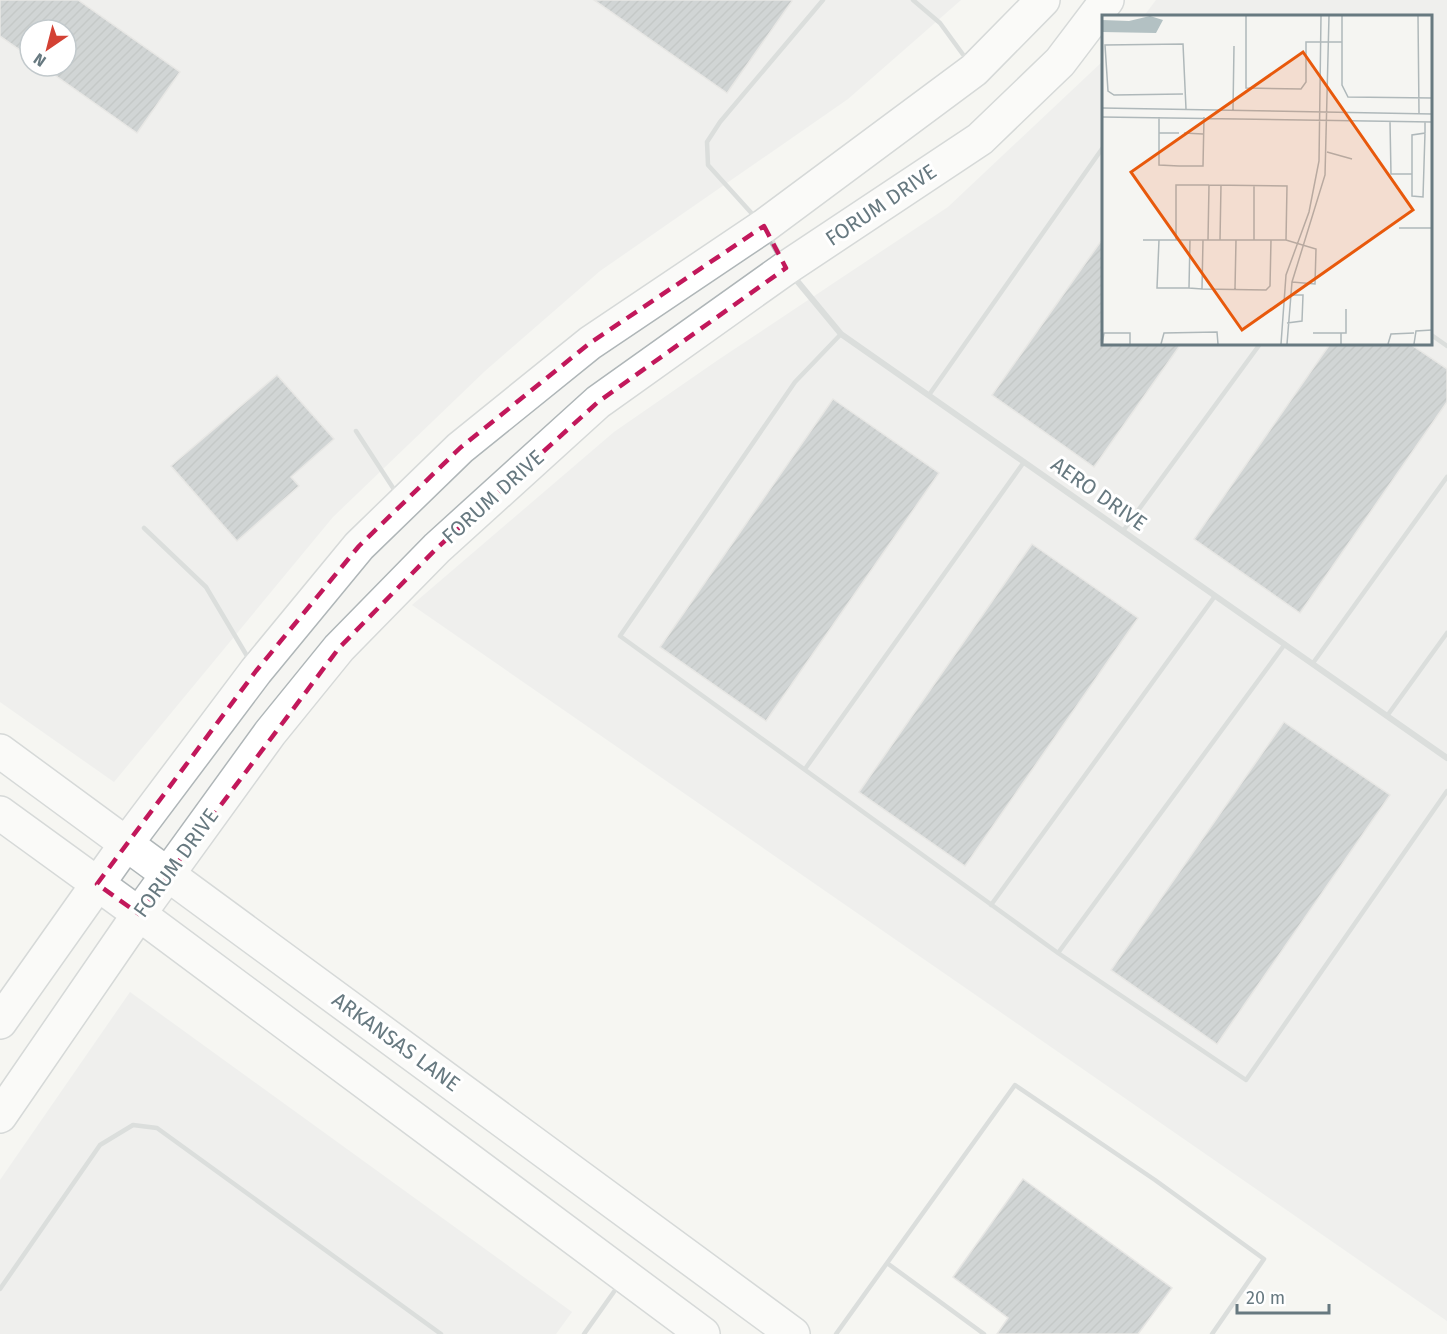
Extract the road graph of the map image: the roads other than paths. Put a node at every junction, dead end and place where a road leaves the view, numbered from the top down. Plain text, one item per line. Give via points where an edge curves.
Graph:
1 (824, 0) edge
2 (914, 0) edge
3 (1107, 0) edge
4 (1036, 5) edge
5 (974, 70) junction
6 (1102, 149) edge
7 (764, 226) junction
8 (786, 268) junction
9 (841, 333) junction
10 (1432, 335) edge
11 (1259, 345) edge
12 (1447, 346) edge
13 (928, 395) junction
14 (356, 431) dead end
15 (1024, 462) junction
16 (1447, 477) edge
17 (404, 503) junction
18 (144, 528) dead end
19 (1123, 531) junction
20 (1215, 596) junction
21 (1447, 633) edge
22 (1285, 644) junction
23 (1312, 663) junction
24 (256, 671) junction
25 (1387, 716) junction
26 (0, 751) edge
27 (1447, 758) edge
28 (805, 770) junction
29 (1447, 791) edge
30 (0, 813) edge
31 (126, 844) junction
32 (168, 874) junction
33 (98, 884) junction
34 (991, 905) junction
35 (140, 914) junction
36 (1058, 953) junction
37 (0, 1022) edge
38 (0, 1116) edge
39 (887, 1263) junction
40 (624, 1276) junction
41 (0, 1289) edge
42 (441, 1334) edge
43 (584, 1334) edge
44 (703, 1334) edge
45 (793, 1334) edge
46 (836, 1334) edge
47 (984, 1334) edge
48 (1212, 1334) edge

1 - 7 lane via 707,142 708,165
2 - 5 lane via 940,23
3 - 8 street, FORUM DRIVE via 1060,62 980,139
4 - 5 street
5 - 7 street
6 - 13 lane
7 - 8 street, AERO DRIVE
7 - 17 street via 590,343 460,448
8 - 9 street, AERO DRIVE
8 - 32 street, FORUM DRIVE via 598,402 437,548 339,648 270,733
9 - 13 street, AERO DRIVE
9 - 28 lane via 795,382 620,636
10 - 12 lane
11 - 19 lane
13 - 15 street, AERO DRIVE
14 - 17 lane
15 - 19 street, AERO DRIVE
15 - 28 lane
16 - 23 lane
17 - 24 street via 359,546
18 - 24 lane via 206,587
19 - 20 street, AERO DRIVE
20 - 22 street, AERO DRIVE
20 - 34 lane
21 - 25 lane
22 - 23 street, AERO DRIVE
22 - 36 lane
23 - 25 street, AERO DRIVE
24 - 31 street
25 - 27 street, AERO DRIVE
26 - 31 street, ARKANSAS LANE
28 - 34 lane
29 - 36 lane via 1246,1080
30 - 33 street
31 - 32 street, ARKANSAS LANE
31 - 33 street
32 - 35 street, FORUM DRIVE
32 - 45 street, ARKANSAS LANE
33 - 35 street
33 - 37 street
34 - 36 lane
35 - 38 street, FORUM DRIVE
35 - 40 street
39 - 46 lane
39 - 47 lane
39 - 48 lane via 1015,1084 1264,1259
40 - 43 lane
40 - 44 street
41 - 42 lane via 100,1145 132,1125 157,1128

